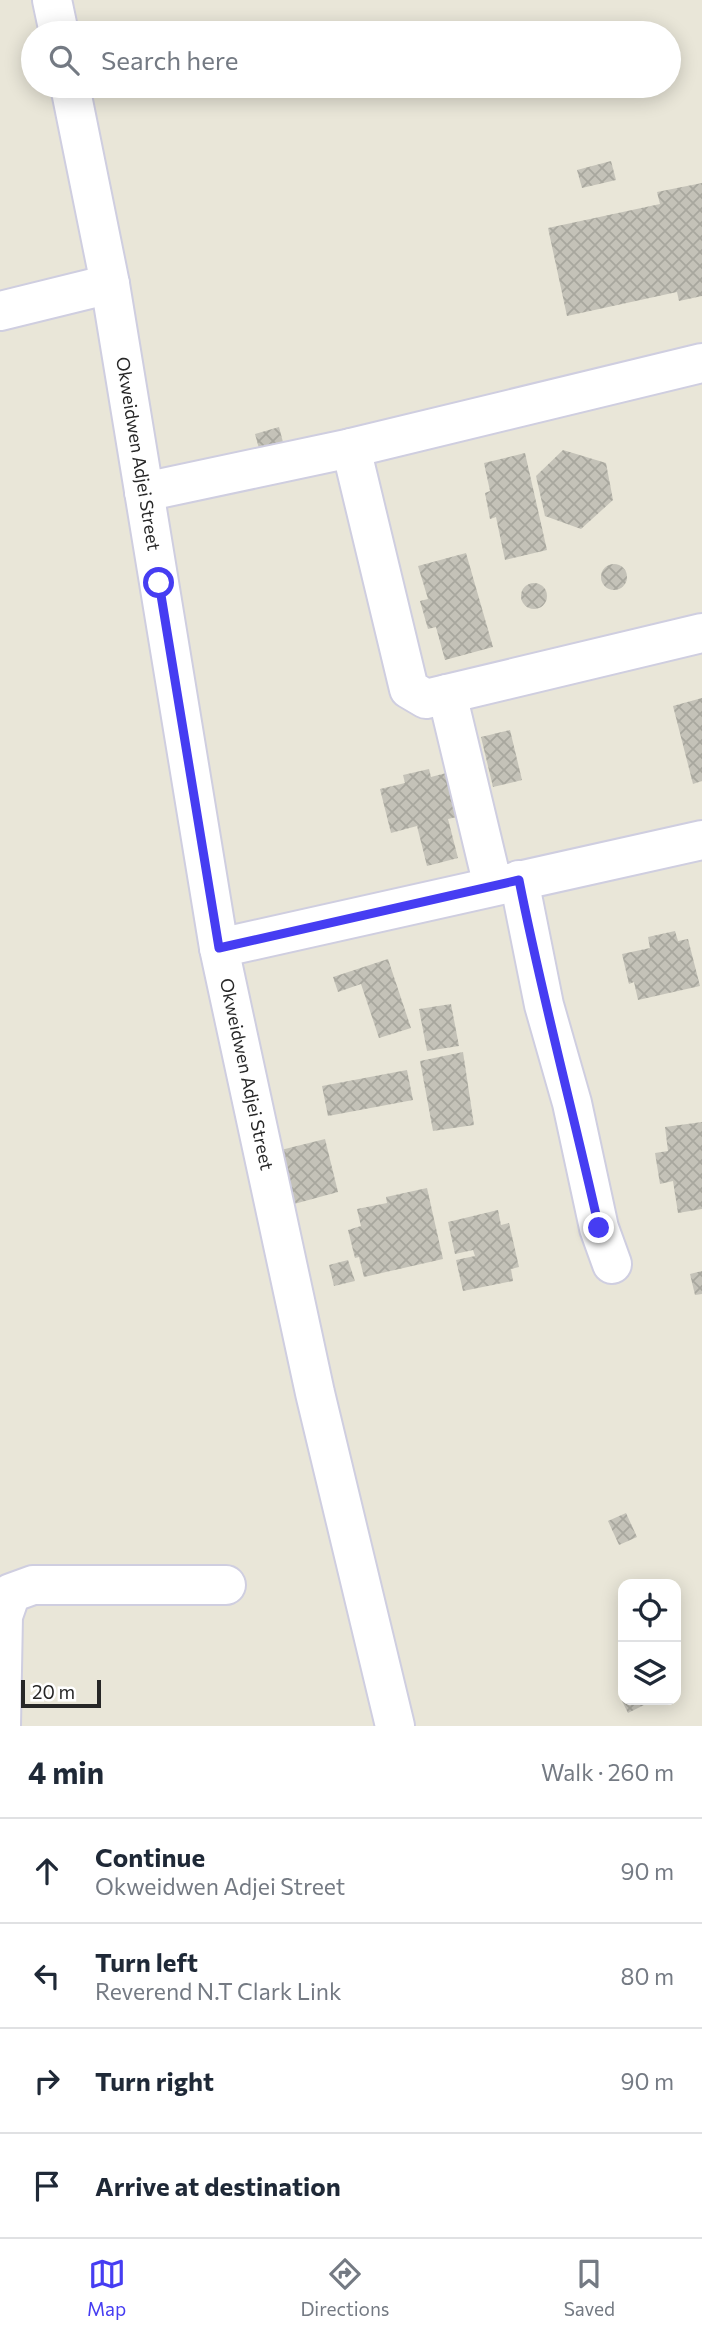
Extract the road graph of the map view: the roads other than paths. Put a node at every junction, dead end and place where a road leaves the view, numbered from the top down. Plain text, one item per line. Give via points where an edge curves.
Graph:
1 (52, 0) edge
2 (56, 21) edge
3 (72, 98) edge
4 (110, 284) junction
5 (0, 311) edge
6 (702, 363) edge
7 (351, 448) junction
8 (144, 492) junction
9 (702, 633) edge
10 (447, 694) junction
11 (702, 840) edge
12 (506, 883) junction
13 (219, 948) junction
14 (612, 1265) dead end
15 (226, 1585) dead end
16 (1, 1726) edge
17 (394, 1726) edge

1 - 2 street
3 - 4 street, Okweidwen Adjei Street
4 - 5 street
4 - 8 street, Okweidwen Adjei Street
6 - 7 street
7 - 8 street
7 - 10 street via 409,689 426,699
8 - 13 street, Okweidwen Adjei Street
9 - 10 street
10 - 12 street
11 - 12 street
12 - 13 street
12 - 14 street via 572,1103 599,1228
13 - 17 street, Okweidwen Adjei Street via 315,1393
15 - 16 street via 52,1584 18,1588 7,1600 3,1616

